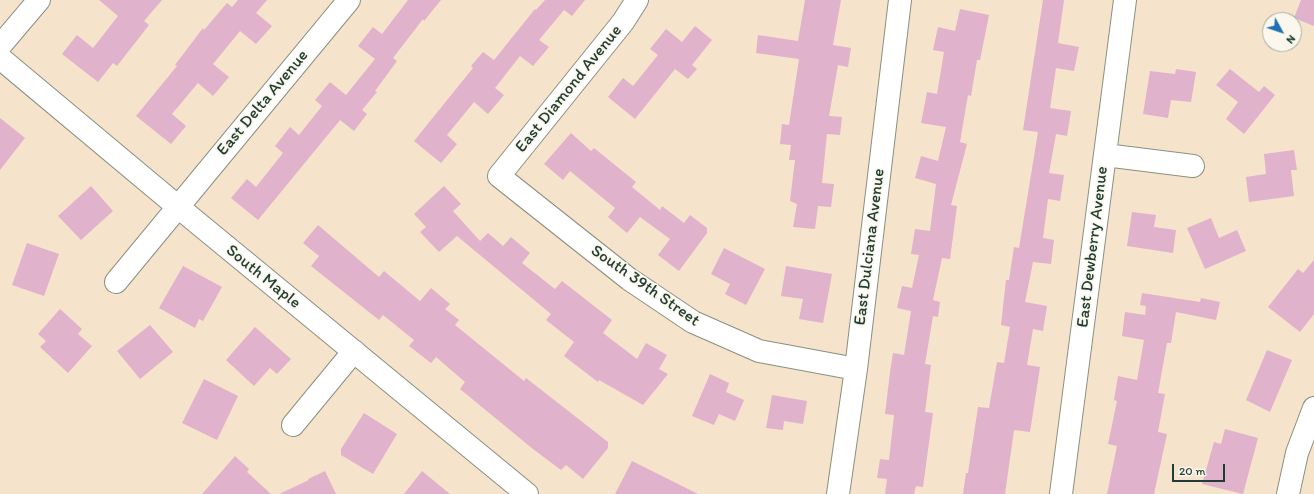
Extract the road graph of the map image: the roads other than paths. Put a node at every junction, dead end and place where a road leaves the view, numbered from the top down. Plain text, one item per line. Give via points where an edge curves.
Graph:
1 (39, 0) edge
2 (349, 0) edge
3 (637, 0) edge
4 (900, 0) edge
5 (1125, 0) edge
6 (0, 46) edge
7 (0, 58) edge
8 (1105, 155) junction
9 (1193, 166) dead end
10 (499, 176) joint
11 (177, 206) junction
12 (116, 282) dead end
13 (354, 351) junction
14 (856, 370) junction
15 (1314, 408) edge
16 (293, 426) dead end
17 (523, 493) edge
18 (838, 494) edge
19 (1062, 494) edge
20 (1288, 494) edge

1 - 6 street
2 - 11 street, East Delta Avenue
3 - 10 street, East Diamond Avenue via 623,22
4 - 14 street, East Dulciana Avenue
5 - 8 street, East Dewberry Avenue
7 - 11 street, South Maple
8 - 9 street
8 - 19 street, East Dewberry Avenue
10 - 14 street, South 39th Street via 629,279 693,322 758,351
11 - 12 street, East Delta Avenue
11 - 13 street, South Maple
13 - 16 street
13 - 17 street, South Maple
14 - 18 street, East Dulciana Avenue
15 - 20 street via 1297,453

